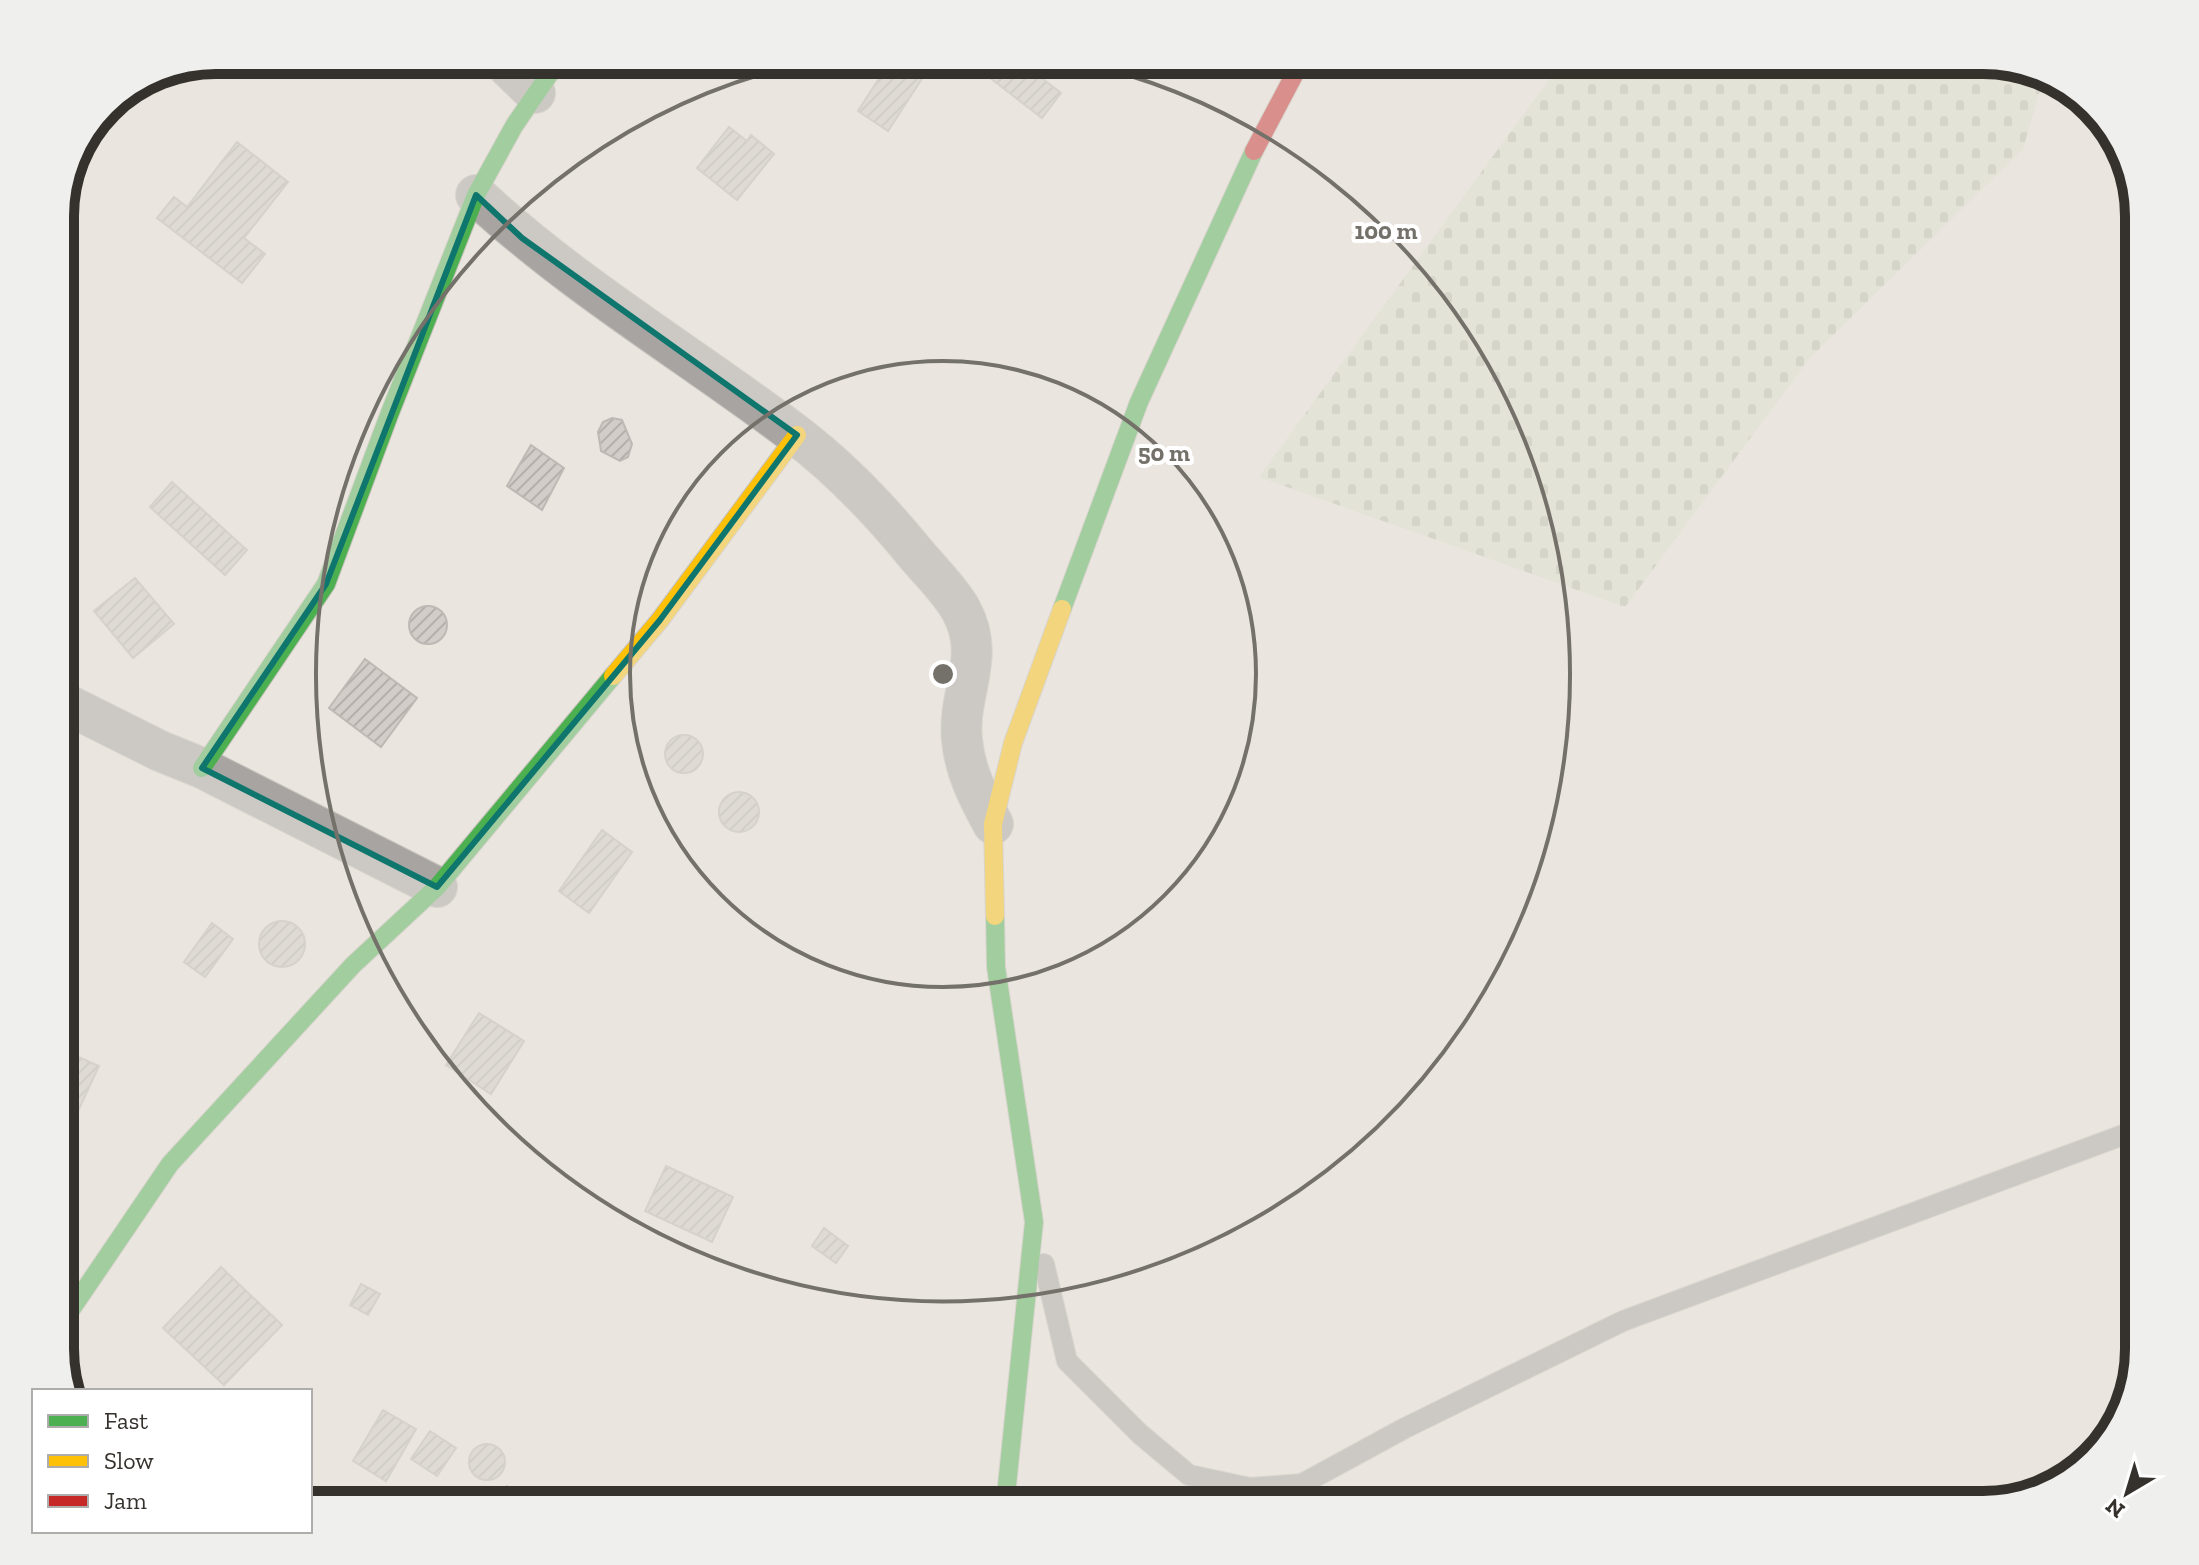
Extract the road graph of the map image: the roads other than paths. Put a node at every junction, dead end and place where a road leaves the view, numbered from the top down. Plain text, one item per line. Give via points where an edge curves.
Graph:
1 (515, 74) edge
2 (549, 74) edge
3 (1295, 74) edge
4 (535, 93) junction
5 (476, 195) junction
6 (797, 435) junction
7 (74, 708) edge
8 (202, 768) junction
9 (993, 824) junction
10 (437, 887) junction
11 (2125, 1134) edge
12 (1034, 1222) junction
13 (74, 1305) edge
14 (1006, 1491) edge

1 - 4 street
2 - 4 street
3 - 9 street via 1243,172 1139,402 1013,743
4 - 5 street
5 - 6 street via 522,238
5 - 8 street via 326,584
6 - 9 street via 888,519 960,607 971,631 973,656 961,737 968,777
6 - 10 street via 660,620
7 - 8 street
8 - 10 street
9 - 12 street via 996,967
10 - 13 street via 353,965 170,1164
11 - 12 lane via 1623,1321 1302,1484 1250,1488 1189,1475 1140,1434 1067,1361
12 - 14 street

